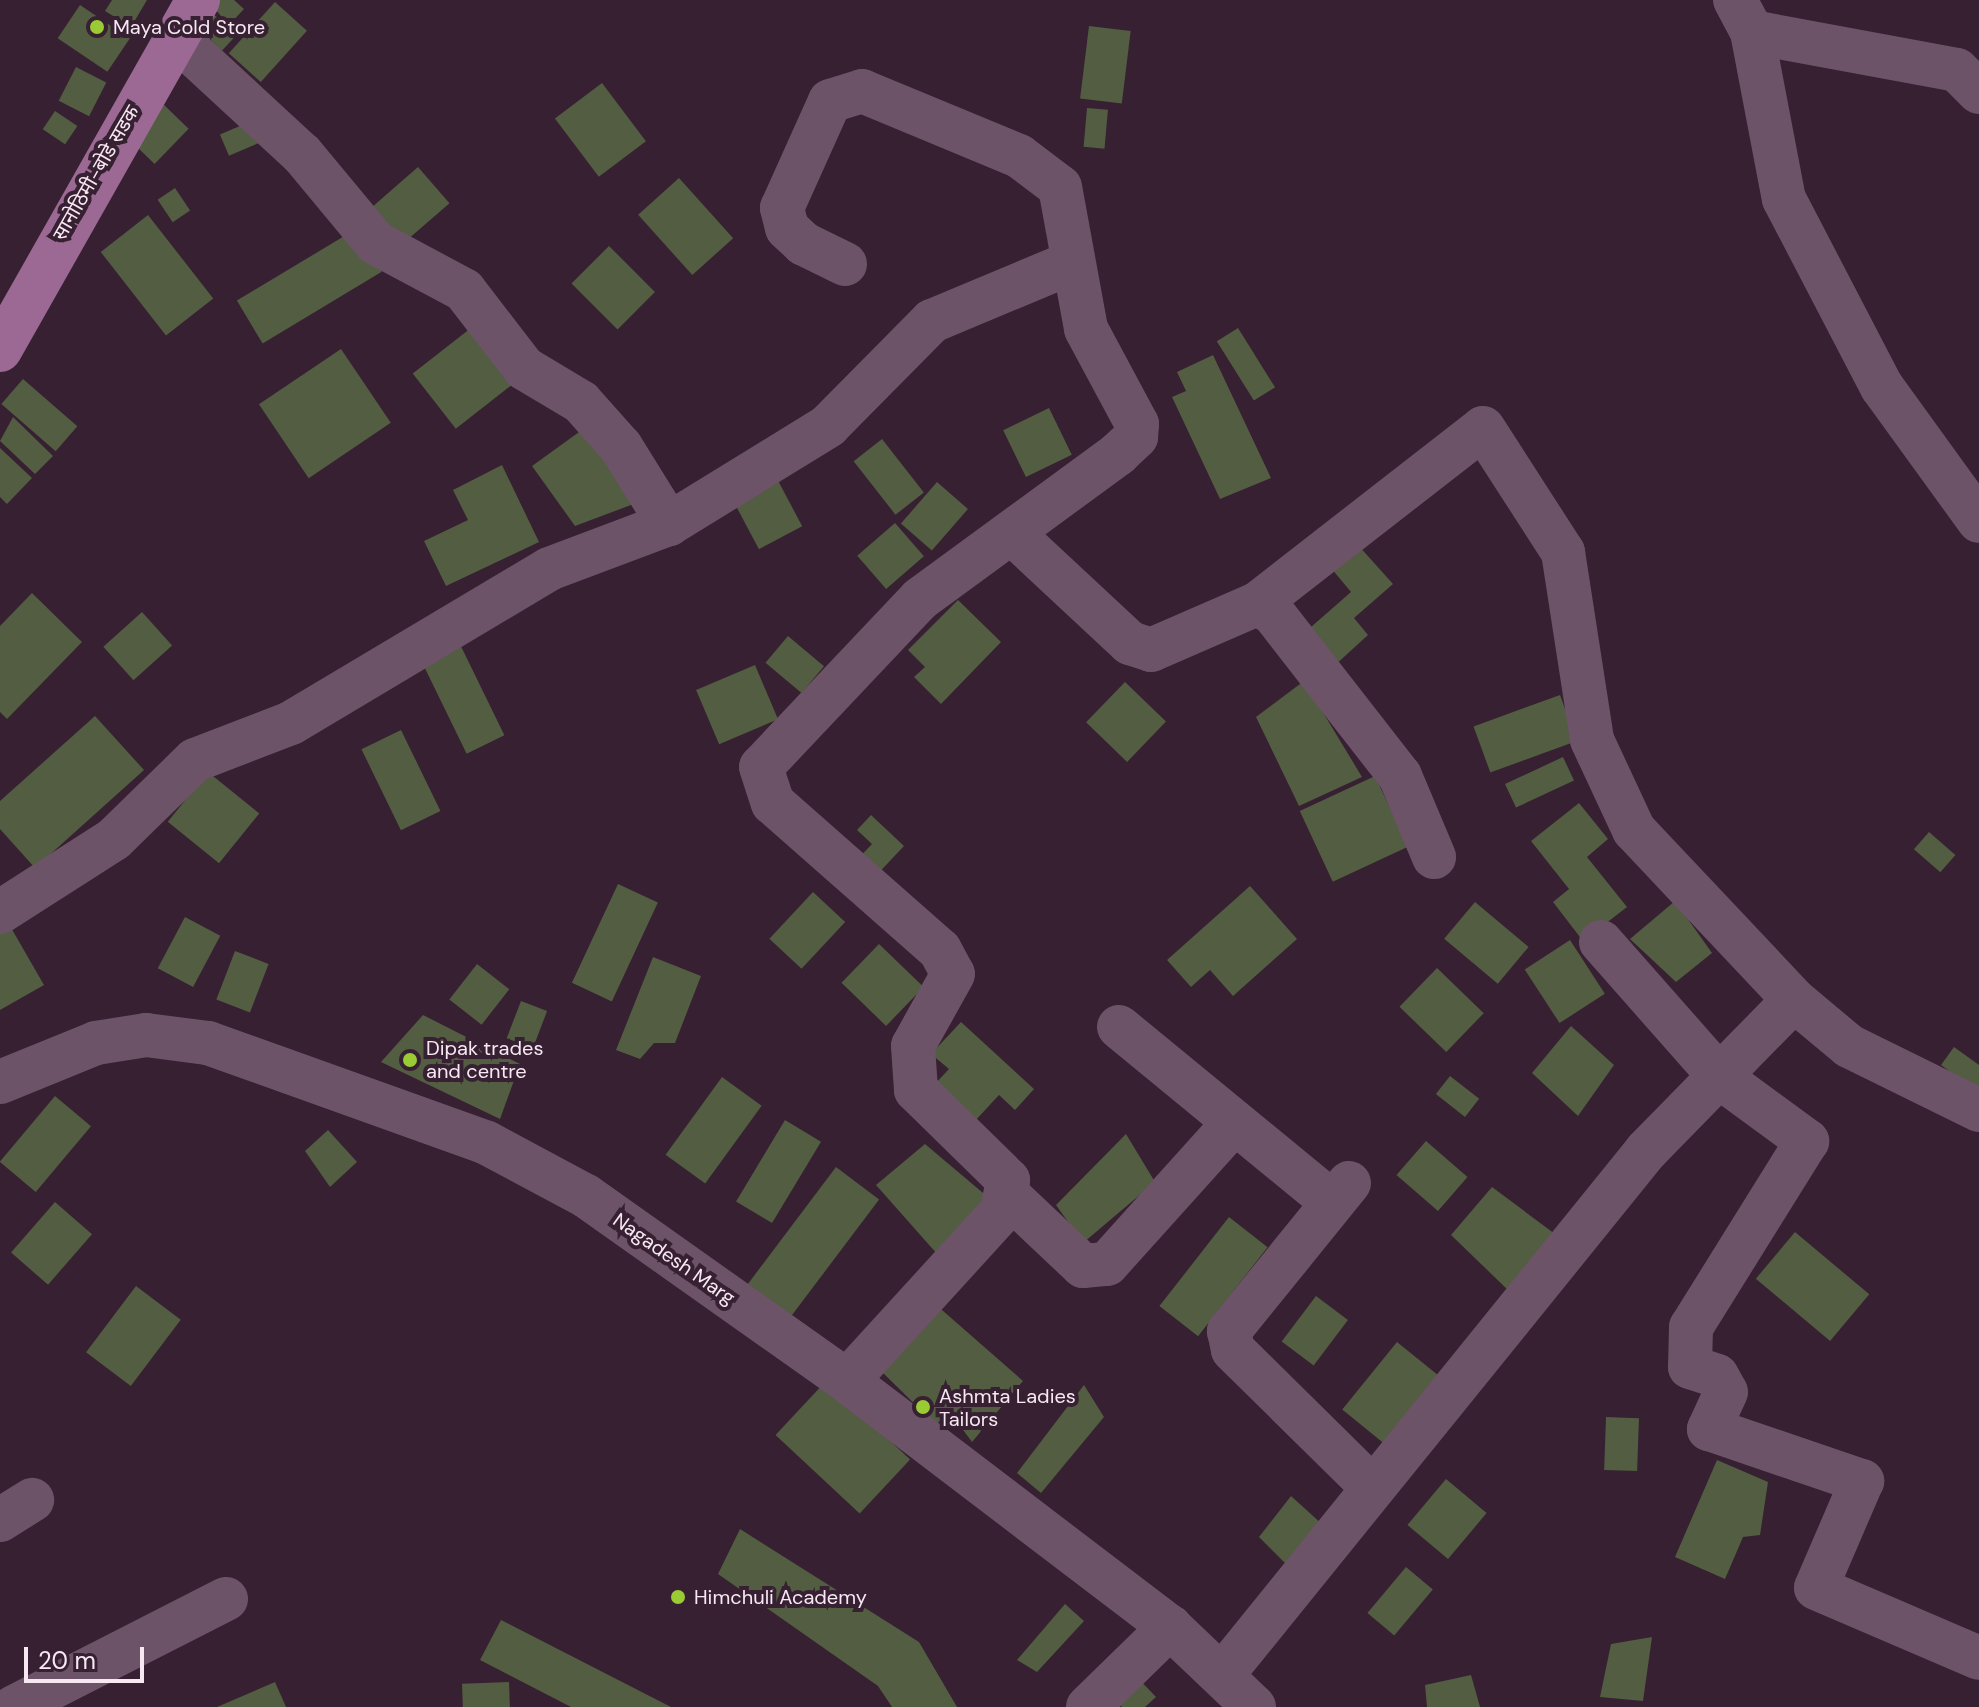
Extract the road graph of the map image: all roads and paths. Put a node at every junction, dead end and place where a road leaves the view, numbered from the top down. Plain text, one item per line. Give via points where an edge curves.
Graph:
1 (198, 0) edge
2 (1743, 16) edge
3 (175, 37) junction
4 (1979, 92) edge
5 (1073, 262) junction
6 (845, 264) dead end
7 (0, 350) edge
8 (1979, 521) edge
9 (669, 524) junction
10 (1013, 534) junction
11 (1257, 604) junction
12 (1434, 857) dead end
13 (0, 912) edge
14 (1601, 942) dead end
15 (1794, 1000) junction
16 (1119, 1027) dead end
17 (1721, 1078) junction
18 (0, 1082) edge
19 (1979, 1110) edge
20 (1232, 1125) junction
21 (1009, 1196) junction
22 (847, 1381) junction
23 (1372, 1487) junction
24 (226, 1599) dead end
25 (1170, 1627) junction
26 (1979, 1658) edge
27 (1223, 1674) junction
28 (14, 1707) edge
29 (1088, 1707) edge
30 (1254, 1707) edge

1 - 3 main road, सानोठिमी-बोडे सडक
2 - 4 street via 1957,70
2 - 8 street via 1784,199 1882,387
3 - 7 main road, सानोठिमी-बोडे सडक
3 - 9 street via 302,154 376,243 464,290 524,368 581,402 621,447
5 - 6 street via 1060,187 1044,170 862,91 830,101 782,208 787,228 804,244
5 - 9 street via 932,321 828,426
5 - 10 street via 1086,329 1132,410 1136,437
9 - 13 street via 549,569 291,723 195,760 114,839
10 - 11 street via 1130,643 1151,650
10 - 21 street via 920,599 761,767 773,803 940,950 953,974 913,1046 916,1090 994,1164
11 - 12 street via 1350,703 1400,776
11 - 15 street via 1483,428 1563,552 1592,740 1634,830
14 - 17 street
15 - 17 street
15 - 19 street via 1884,1067
16 - 20 street
17 - 23 street via 1646,1151
17 - 26 street via 1807,1141 1691,1327 1690,1367 1717,1376 1726,1392 1709,1429 1862,1481 1816,1588
18 - 22 street, Nagadesh Marg via 96,1043 146,1035 208,1043 487,1143 549,1176
20 - 21 street via 1107,1264 1083,1266
20 - 23 street via 1340,1192 1229,1331 1233,1350
21 - 22 street
22 - 25 street, Nagadesh Marg
23 - 27 street
24 - 28 street
25 - 27 street, Nagadesh Marg
25 - 29 street
27 - 30 street, Nagadesh Marg

